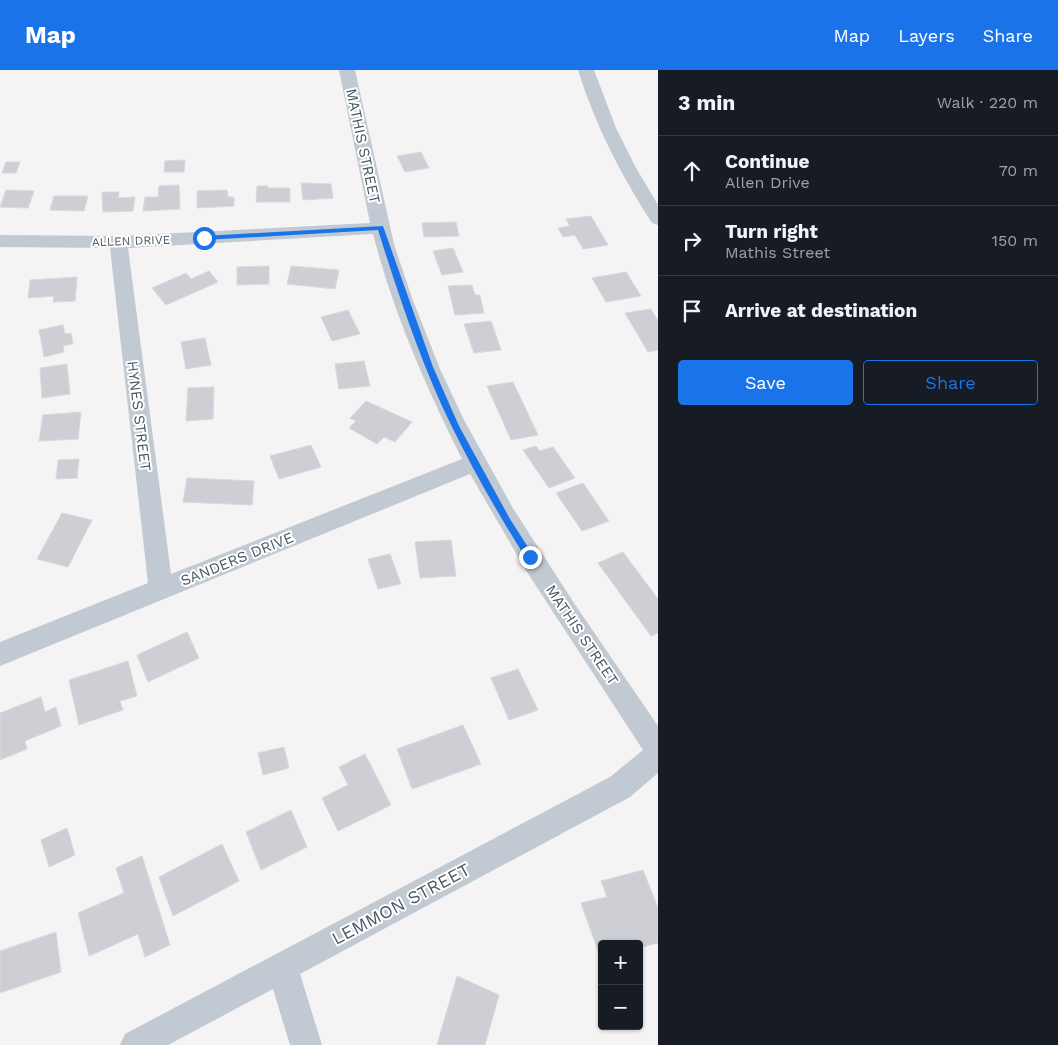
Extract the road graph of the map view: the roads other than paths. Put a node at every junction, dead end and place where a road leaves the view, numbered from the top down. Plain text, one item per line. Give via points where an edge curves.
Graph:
1 (347, 70) edge
2 (586, 70) edge
3 (658, 219) edge
4 (381, 228) junction
5 (0, 241) edge
6 (118, 242) junction
7 (475, 463) junction
8 (160, 590) junction
9 (0, 654) edge
10 (658, 749) edge
11 (658, 753) edge
12 (282, 967) junction
13 (136, 1045) edge
14 (306, 1045) edge

1 - 4 street, MATHIS STREET
2 - 3 street via 601,115
4 - 6 street, ALLEN DRIVE
4 - 7 street, MATHIS STREET via 430,367
5 - 6 street, ALLEN DRIVE
6 - 8 street, HYNES STREET
7 - 8 street, SANDERS DRIVE
7 - 10 street, MATHIS STREET via 530,557
8 - 9 street, SANDERS DRIVE
11 - 12 street, LEMMON STREET via 620,787
12 - 13 street, LEMMON STREET
12 - 14 street

